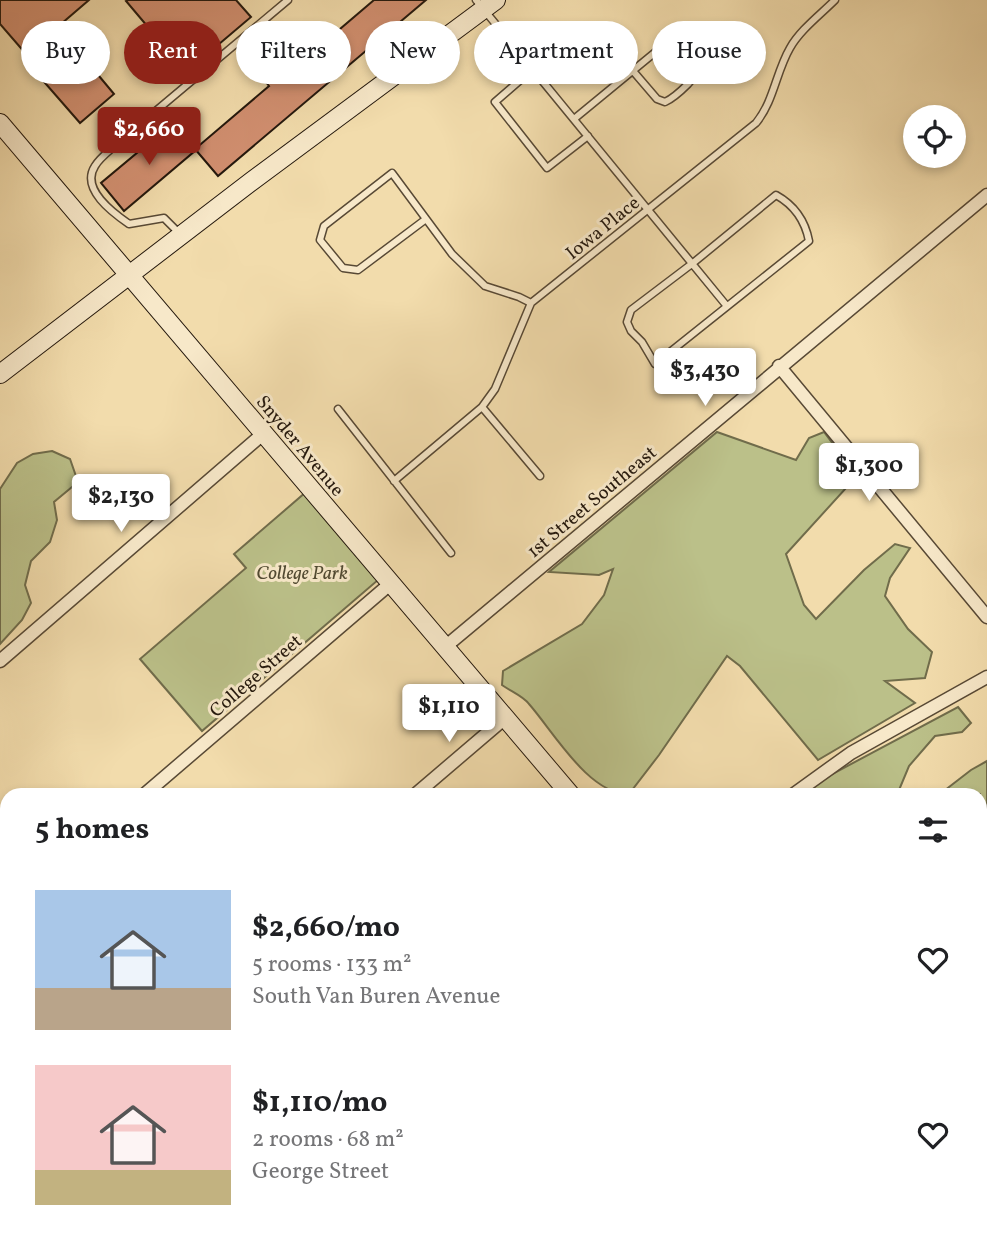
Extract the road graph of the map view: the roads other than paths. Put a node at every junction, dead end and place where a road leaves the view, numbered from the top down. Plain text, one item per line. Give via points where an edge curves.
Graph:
1 (288, 0) edge
2 (835, 0) edge
3 (485, 3) edge
4 (498, 21) edge
5 (633, 71) joint
6 (516, 84) edge
7 (545, 84) edge
8 (617, 84) edge
9 (574, 119) junction
10 (0, 123) edge
11 (588, 136) junction
12 (987, 195) edge
13 (649, 209) junction
14 (426, 219) junction
15 (181, 235) junction
16 (693, 263) junction
17 (129, 276) junction
18 (531, 303) junction
19 (726, 305) junction
20 (779, 366) junction
21 (0, 374) edge
22 (482, 407) junction
23 (338, 409) dead end
24 (264, 433) junction
25 (540, 477) dead end
26 (394, 481) junction
27 (451, 553) dead end
28 (390, 584) junction
29 (987, 617) edge
30 (445, 647) junction
31 (0, 661) edge
32 (987, 677) edge
33 (505, 718) junction
34 (152, 788) edge
35 (423, 788) edge
36 (565, 788) edge
37 (802, 788) edge

1 - 15 lane via 94,167 92,184 107,209 129,224 164,218
2 - 13 lane, Iowa Place via 788,50 756,123
3 - 4 lane
3 - 15 main road
5 - 5 lane via 681,31 701,55 696,76 662,102
6 - 11 lane via 495,102 547,168
7 - 9 lane
8 - 9 lane
9 - 11 lane
10 - 17 main road, Snyder Avenue
11 - 13 lane
12 - 20 street, 1st Street Southeast
13 - 16 lane
13 - 18 lane, Iowa Place
14 - 14 lane via 392,173 324,226 320,240 343,268 358,270
14 - 18 lane via 452,254 485,286
15 - 17 main road
16 - 19 lane
16 - 19 lane via 631,310 627,322 655,364
16 - 19 lane via 776,195 790,203 807,228 809,241
17 - 21 main road
17 - 24 main road, Snyder Avenue
18 - 22 lane, Iowa Place via 495,389
20 - 29 street
20 - 30 street, 1st Street Southeast
22 - 25 lane
22 - 26 lane, Iowa Place
23 - 26 lane
24 - 28 main road, Snyder Avenue
24 - 31 street
26 - 27 lane
28 - 30 main road, Snyder Avenue
28 - 34 street, College Street
30 - 33 main road, Snyder Avenue
32 - 37 street via 851,753
33 - 35 street
33 - 36 main road, Snyder Avenue

